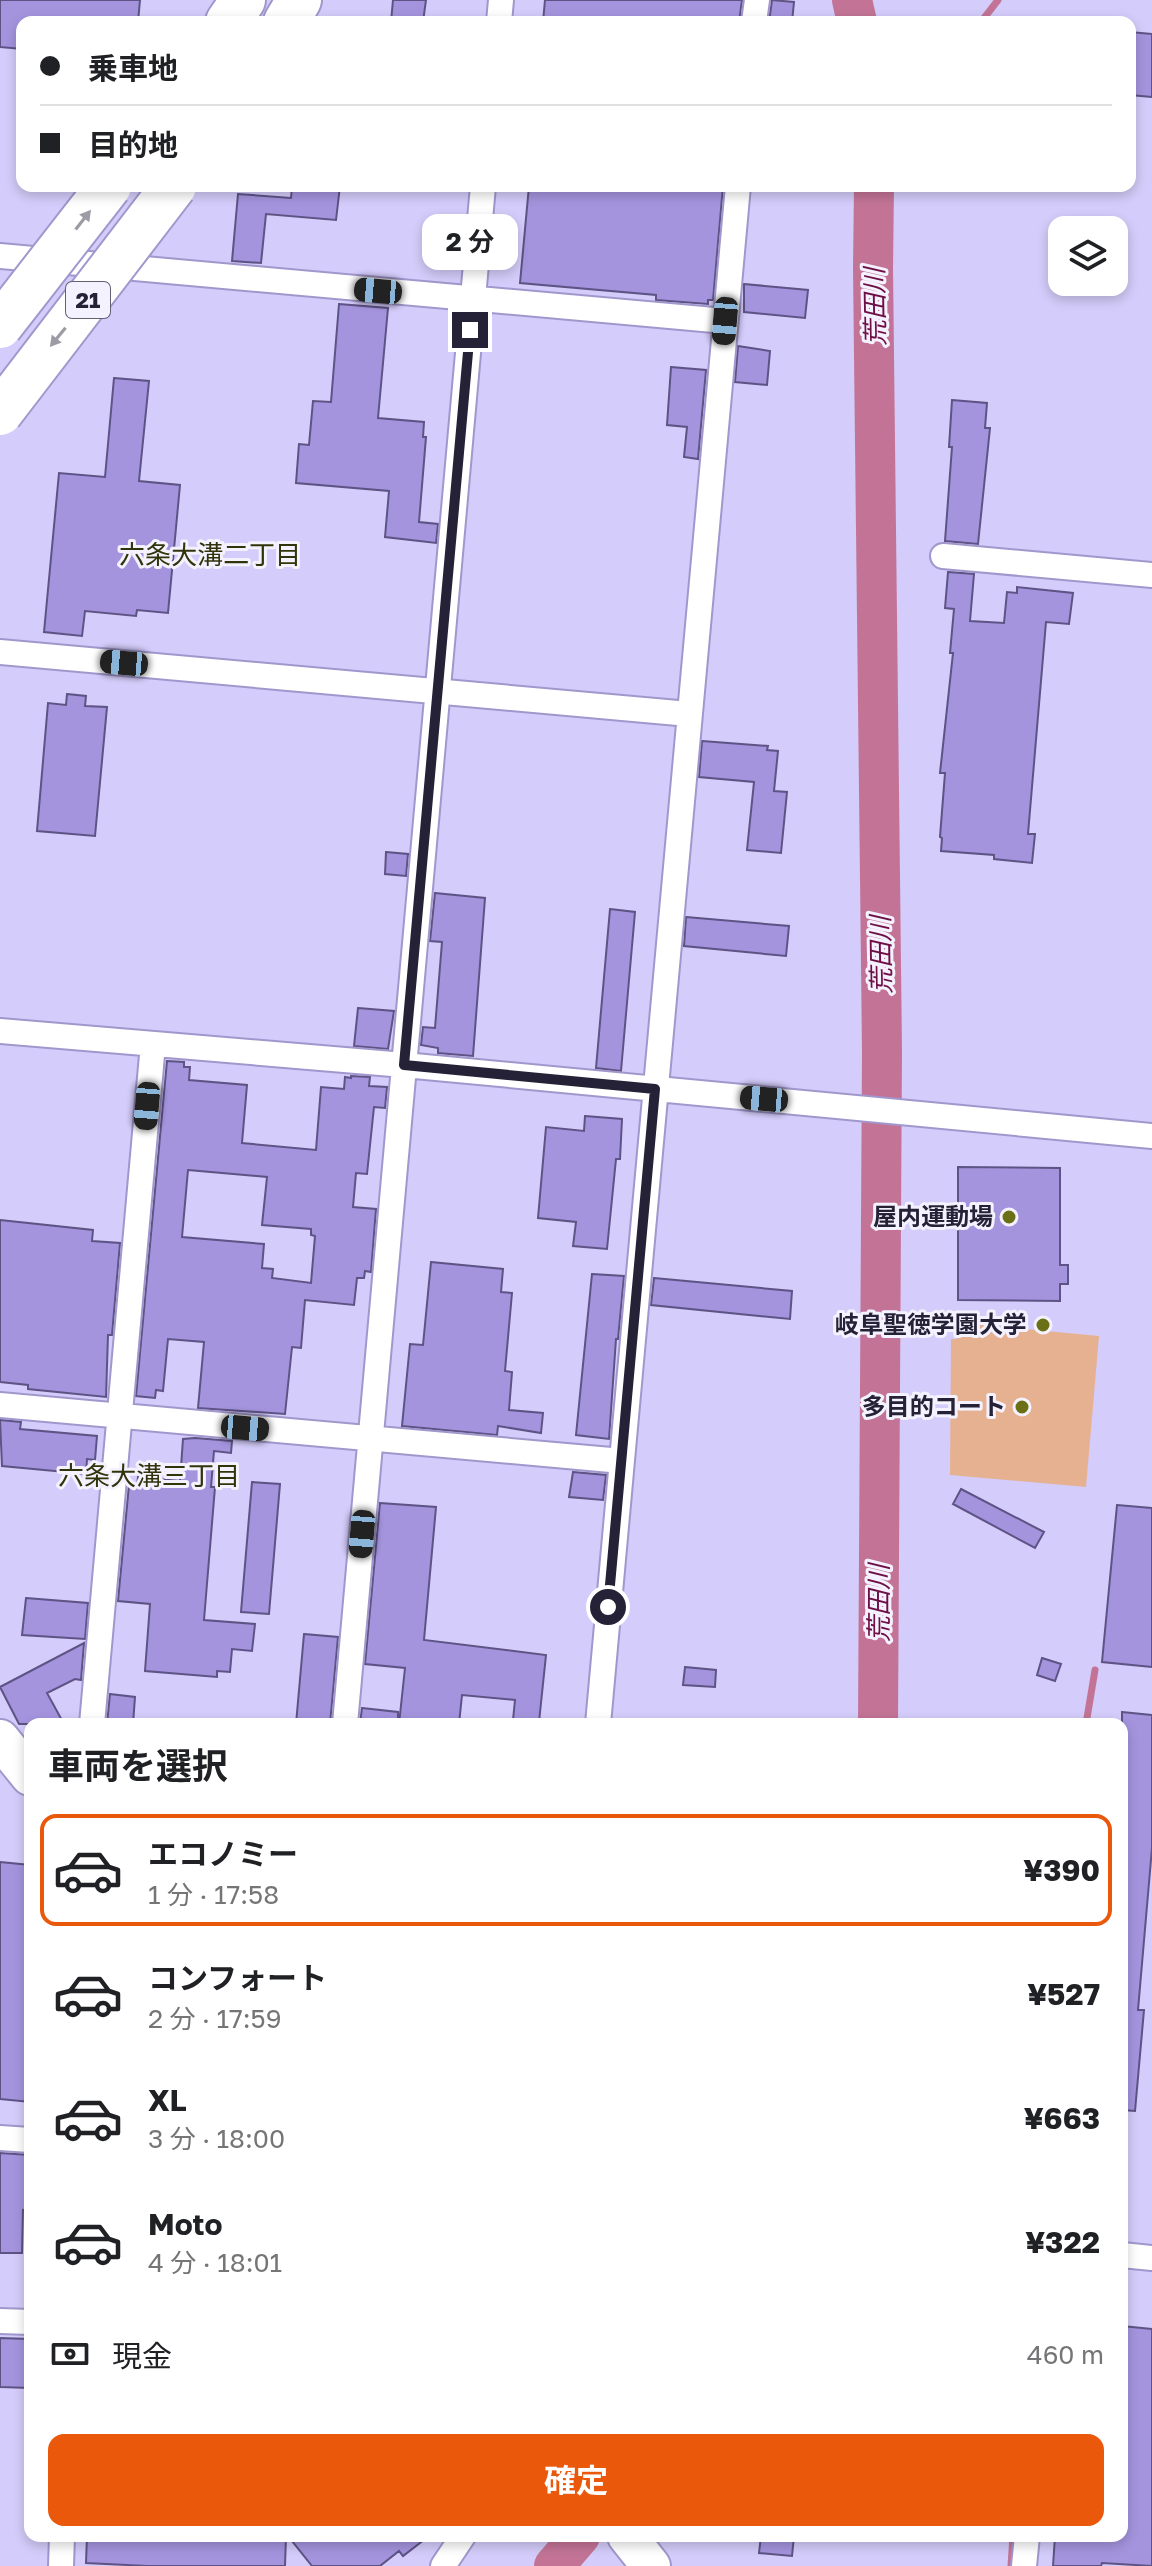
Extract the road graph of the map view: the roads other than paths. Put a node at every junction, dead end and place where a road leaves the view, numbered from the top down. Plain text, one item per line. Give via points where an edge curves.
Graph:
1 (104, 192) edge
2 (169, 192) edge
3 (482, 192) edge
4 (737, 192) edge
5 (0, 256) edge
6 (472, 300) junction
7 (725, 321) junction
8 (0, 326) edge
9 (0, 413) edge
10 (943, 556) dead end
11 (1152, 575) edge
12 (0, 652) edge
13 (439, 690) junction
14 (689, 714) junction
15 (0, 1031) edge
16 (153, 1044) junction
17 (404, 1065) junction
18 (655, 1089) junction
19 (1152, 1136) edge
20 (0, 1405) edge
21 (119, 1416) junction
22 (371, 1439) junction
23 (622, 1461) junction
24 (93, 1718) edge
25 (346, 1718) edge
26 (599, 1718) edge
27 (0, 1739) edge
28 (24, 1769) edge
29 (0, 2138) edge
30 (24, 2140) edge
31 (1128, 2256) edge
32 (1152, 2258) edge
33 (0, 2321) edge
34 (24, 2322) edge
35 (62, 2542) edge
36 (459, 2542) edge
37 (1026, 2542) edge
38 (61, 2566) edge
39 (443, 2566) edge
40 (1024, 2566) edge

8 -> 1 highway, 21, bridge
2 -> 9 highway, 21, bridge
3 - 6 street
4 - 7 street
5 - 6 street
6 - 7 street
6 - 13 street
7 - 14 street
10 - 11 street
12 - 13 street
13 - 14 street
13 - 17 street
14 - 18 street
15 - 16 street
16 - 17 street
16 - 21 street
17 - 18 street
17 - 22 street
18 - 19 street
18 - 23 street
20 - 21 street
21 - 22 street
21 - 24 street
22 - 23 street
22 - 25 street
23 - 26 street
27 - 28 main road
29 - 30 street
31 - 32 street
33 - 34 street
35 - 38 street
36 - 39 street
37 - 40 street

